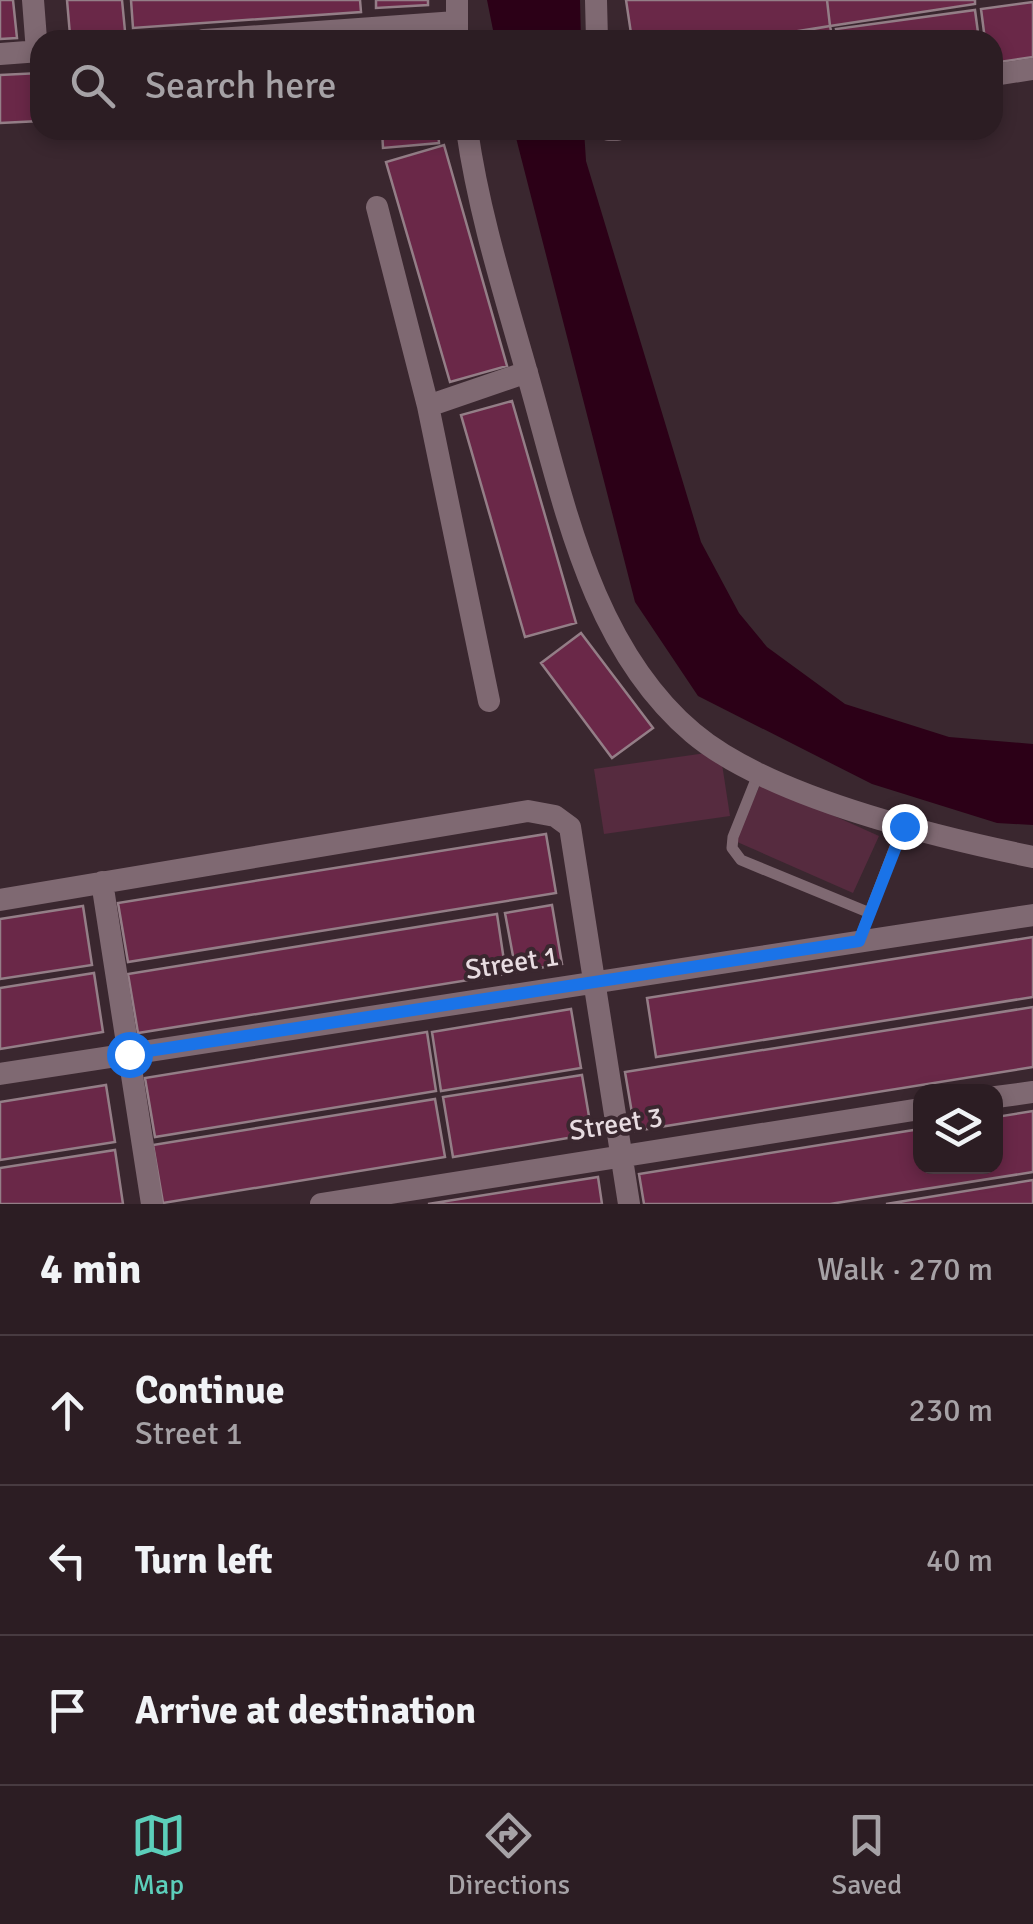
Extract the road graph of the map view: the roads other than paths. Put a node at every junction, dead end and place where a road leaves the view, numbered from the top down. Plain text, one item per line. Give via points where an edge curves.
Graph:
1 (33, 0) edge
2 (596, 0) edge
3 (457, 21) edge
4 (36, 30) edge
5 (337, 30) edge
6 (597, 30) edge
7 (30, 52) edge
8 (0, 54) edge
9 (1033, 69) edge
10 (1003, 74) edge
11 (468, 140) edge
12 (377, 207) dead end
13 (527, 372) junction
14 (428, 406) junction
15 (490, 702) dead end
16 (758, 772) junction
17 (904, 826) junction
18 (1033, 857) edge
19 (102, 882) junction
20 (0, 900) edge
21 (870, 913) junction
22 (1033, 915) edge
23 (859, 941) junction
24 (596, 980) junction
25 (129, 1054) junction
26 (0, 1074) edge
27 (1033, 1092) edge
28 (1003, 1097) edge
29 (913, 1109) edge
30 (620, 1153) junction
31 (152, 1204) edge
32 (321, 1204) edge
33 (629, 1204) edge

1 - 4 street
2 - 6 street
3 - 5 street
7 - 8 street
9 - 10 street
11 - 13 street via 477,199
12 - 14 street
13 - 14 street
13 - 16 street via 567,514 608,622 652,689 694,734
14 - 15 street
16 - 17 street
16 - 21 lane via 733,837 740,860
17 - 18 street
17 - 21 lane
19 - 20 street
19 - 24 street via 528,810 555,816 570,828
19 - 25 street
21 - 23 lane
22 - 23 street, Street 1
23 - 24 street, Street 1
24 - 25 street, Street 1
24 - 30 street
25 - 26 street, Street 1
25 - 31 street
27 - 28 street
29 - 30 street, Street 3
30 - 32 street, Street 3
30 - 33 street

